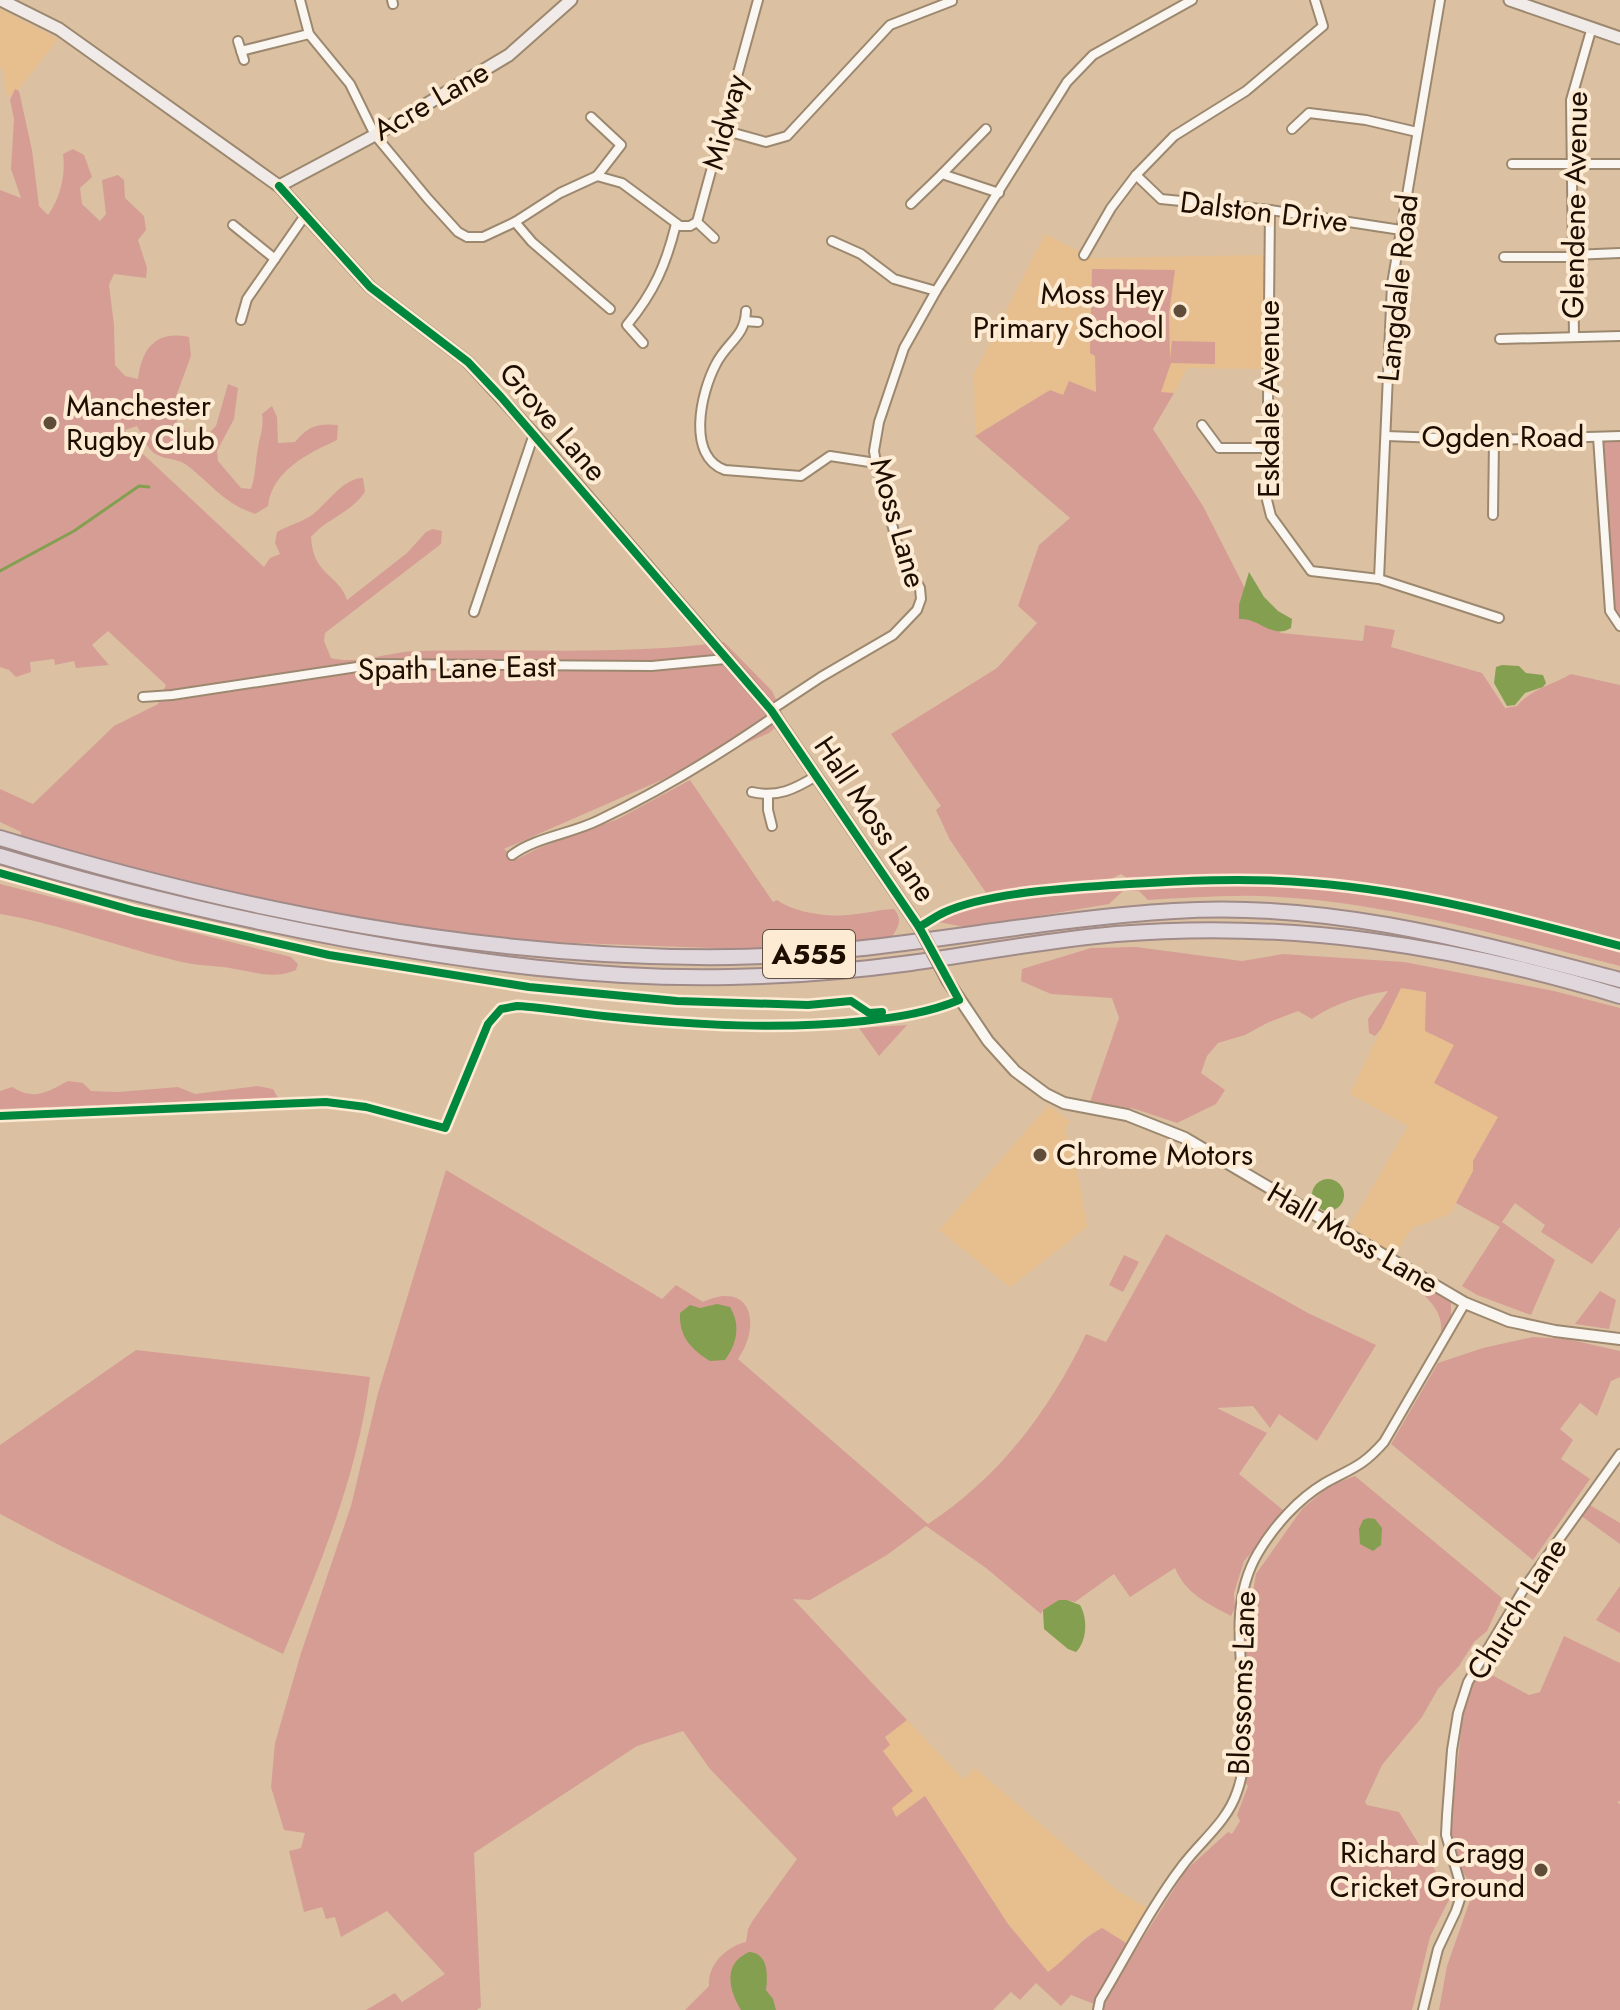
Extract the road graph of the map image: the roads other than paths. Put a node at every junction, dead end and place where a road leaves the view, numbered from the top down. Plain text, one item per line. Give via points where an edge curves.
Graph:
1 (300, 0) edge
2 (571, 0) edge
3 (758, 0) edge
4 (1192, 0) edge
5 (1315, 0) edge
6 (1440, 0) edge
7 (1510, 0) edge
8 (6, 1) edge
9 (952, 1) edge
10 (1542, 5) edge
11 (1592, 27) junction
12 (309, 34) junction
13 (1620, 38) edge
14 (241, 51) dead end
15 (591, 117) dead end
16 (986, 129) dead end
17 (1292, 129) dead end
18 (723, 130) junction
19 (1417, 132) junction
20 (375, 135) junction
21 (1512, 164) dead end
22 (1572, 164) junction
23 (1620, 164) edge
24 (942, 174) junction
25 (1136, 175) junction
26 (597, 176) junction
27 (279, 186) junction
28 (999, 193) junction
29 (911, 204) dead end
30 (1270, 210) junction
31 (306, 214) junction
32 (515, 222) junction
33 (697, 222) junction
34 (676, 224) junction
35 (233, 225) dead end
36 (1401, 230) junction
37 (714, 238) dead end
38 (832, 241) dead end
39 (1620, 253) edge
40 (1084, 255) dead end
41 (1572, 256) junction
42 (1504, 257) dead end
43 (275, 259) junction
44 (936, 291) junction
45 (610, 309) dead end
46 (746, 311) dead end
47 (241, 320) dead end
48 (745, 321) junction
49 (758, 322) dead end
50 (1620, 336) edge
51 (1574, 337) junction
52 (1500, 339) dead end
53 (643, 343) dead end
54 (1202, 425) dead end
55 (534, 434) junction
56 (1386, 436) junction
57 (1620, 436) edge
58 (1598, 437) junction
59 (1494, 440) junction
60 (1268, 448) junction
61 (876, 463) junction
62 (1493, 515) dead end
63 (1379, 579) junction
64 (474, 612) dead end
65 (1499, 618) dead end
66 (1620, 626) edge
67 (725, 659) junction
68 (143, 697) dead end
69 (773, 713) junction
70 (816, 776) junction
71 (752, 792) dead end
72 (768, 796) junction
73 (772, 826) dead end
74 (0, 838) edge
75 (512, 855) dead end
76 (0, 856) edge
77 (1620, 980) edge
78 (1620, 996) edge
79 (959, 1000) junction
80 (0, 1116) edge
81 (1465, 1303) junction
82 (1620, 1339) edge
83 (1620, 1454) edge
84 (1098, 2010) edge
85 (1423, 2010) edge

1 - 12 street
2 - 20 main road, Acre Lane via 509,55
3 - 18 street, Midway
4 - 28 street, Moss Lane via 1110,44 1079,68 1049,107
5 - 25 street via 1323,26 1246,91 1174,136
6 - 19 street, Langdale Road
7 - 10 main road
8 - 27 main road, Grove Lane via 59,29
9 - 18 street via 890,25 787,136 766,142
10 - 11 main road
11 - 13 main road
11 - 22 street, Glendene Avenue via 1573,89
12 - 14 street
12 - 20 street via 350,84
15 - 26 street via 621,145
16 - 24 street
17 - 19 street via 1309,113
18 - 33 street, Midway
19 - 36 street, Langdale Road
20 - 27 main road, Acre Lane
20 - 32 street via 458,232 483,237
21 - 22 street
22 - 23 street
22 - 41 street, Glendene Avenue
24 - 28 street
24 - 29 street
25 - 30 street, Dalston Drive via 1161,199
25 - 40 street
26 - 32 street
26 - 34 street via 622,183
27 - 31 street, Grove Lane
28 - 44 street, Moss Lane
30 - 36 street, Dalston Drive
30 - 60 street, Eskdale Avenue
31 - 43 street
31 - 55 street, Grove Lane via 370,287 468,362
32 - 45 street
33 - 34 street
33 - 37 street
34 - 53 street via 650,298 627,325
35 - 43 street
36 - 56 street, Langdale Road via 1392,284
38 - 44 street via 861,254 894,279
39 - 41 street
41 - 42 street
41 - 51 street, Glendene Avenue
43 - 47 street via 247,299
44 - 61 street, Moss Lane via 892,380 879,422
46 - 48 street
48 - 49 street
48 - 61 street via 707,385 701,434 706,459 725,470 801,476 830,456
50 - 51 street
51 - 52 street
54 - 60 street via 1219,448
55 - 64 street
55 - 67 street, Grove Lane
56 - 59 street, Ogden Road
56 - 63 street, Langdale Road
57 - 58 street, Ogden Road
58 - 59 street, Ogden Road
58 - 66 street via 1610,611
59 - 62 street
60 - 63 street, Eskdale Avenue via 1268,509 1306,568
61 - 69 street, Moss Lane via 897,543 920,588 917,610 893,635 821,677
63 - 65 street, Eskdale Avenue
67 - 68 street, Spath Lane East via 652,666 377,664
67 - 69 street, Grove Lane
69 - 70 street, Hall Moss Lane
69 - 75 street, Moss Lane via 635,803
70 - 72 street via 793,790
70 - 79 street, Hall Moss Lane, bridge via 919,927
71 - 72 street
72 - 73 street
74 - 77 highway, A555 via 323,918 585,954 817,954 1175,911 1288,911 1368,919
76 - 78 highway, A555 via 268,924 445,956 582,973 807,974 1112,934 1249,930 1425,947 1537,971
79 - 80 street via 909,1016 824,1025 733,1025 517,1006 501,1009 488,1024 445,1128 326,1102
79 - 81 street, Hall Moss Lane via 1005,1061 1046,1094 1064,1103 1127,1115 1185,1138
81 - 82 street, Hall Moss Lane via 1509,1321
81 - 84 street, Blossoms Lane via 1384,1442 1367,1461 1306,1496 1258,1552 1247,1575 1242,1606 1245,1740 1237,1793 1160,1898
83 - 85 street, Church Lane via 1525,1587 1468,1682 1452,1750 1447,1815 1461,1896 1438,1949

